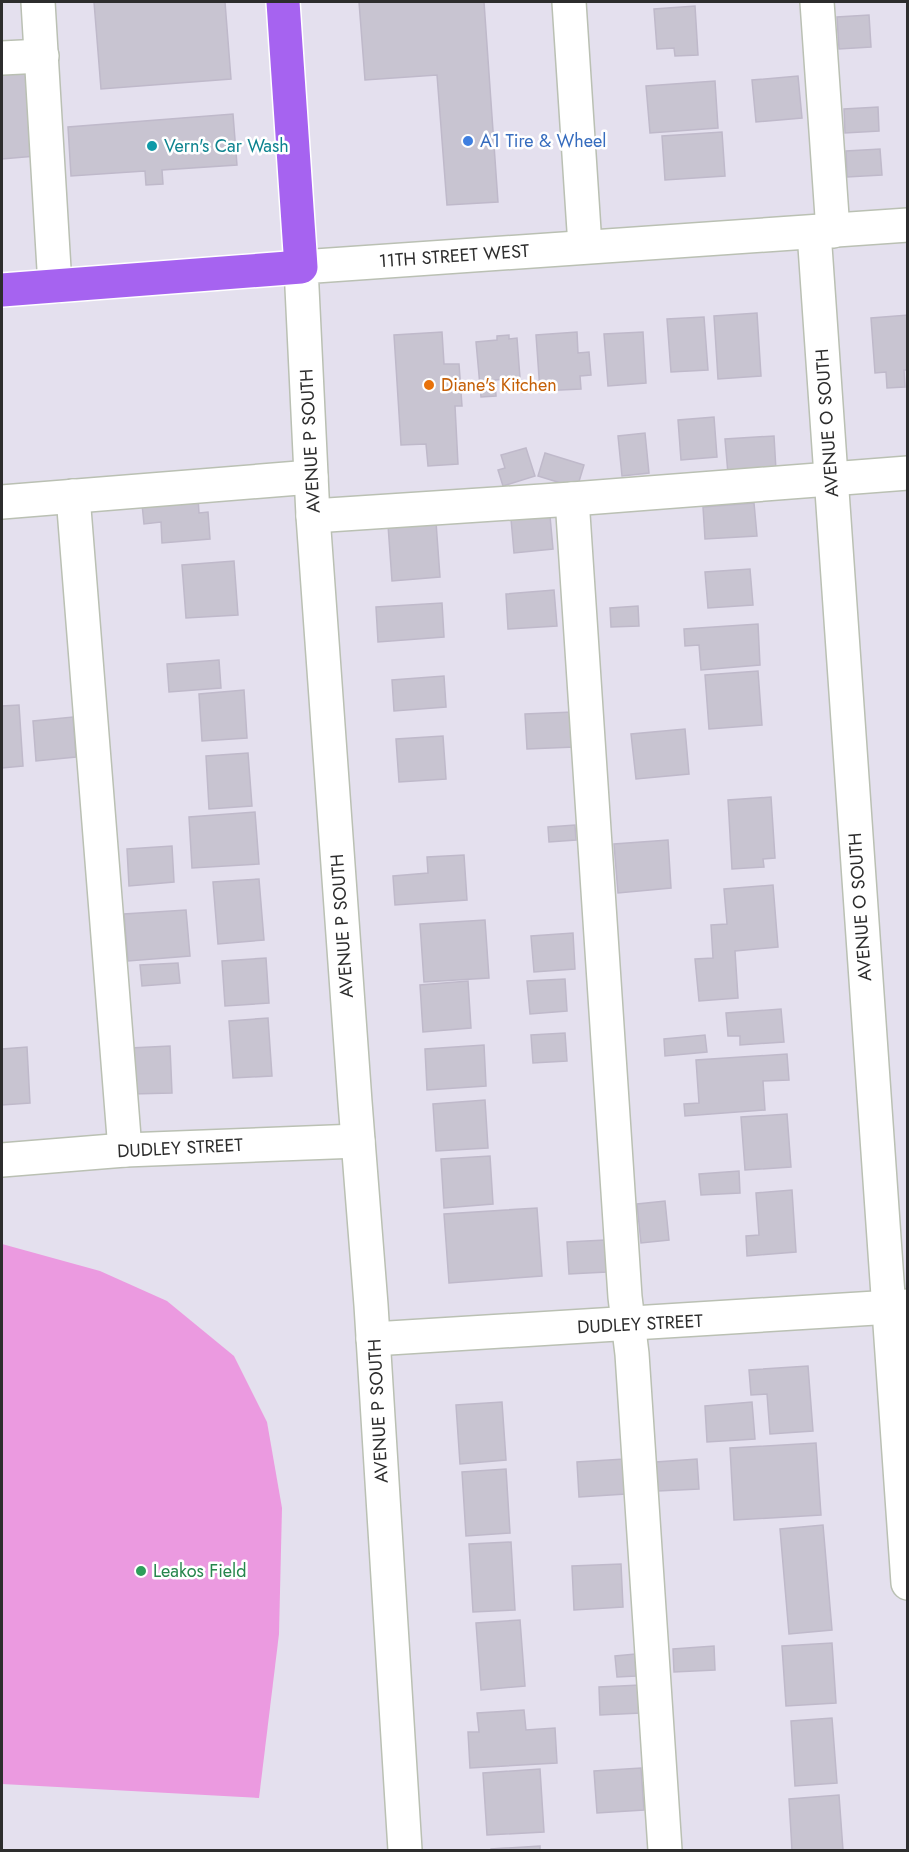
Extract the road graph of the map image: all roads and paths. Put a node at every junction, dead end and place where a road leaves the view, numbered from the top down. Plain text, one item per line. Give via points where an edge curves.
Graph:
1 (38, 2) edge
2 (282, 2) edge
3 (569, 2) edge
4 (817, 2) edge
5 (42, 56) junction
6 (2, 58) edge
7 (908, 225) edge
8 (824, 231) junction
9 (585, 246) junction
10 (301, 267) junction
11 (55, 286) junction
12 (2, 290) edge
13 (908, 473) edge
14 (311, 477) junction
15 (830, 478) junction
16 (73, 496) junction
17 (572, 499) junction
18 (2, 502) edge
19 (313, 516) junction
20 (358, 1141) junction
21 (125, 1150) junction
22 (2, 1160) edge
23 (898, 1307) edge
24 (629, 1325) junction
25 (373, 1340) junction
26 (908, 1583) edge
27 (405, 1851) edge
28 (665, 1851) edge

1 - 5 street
2 - 10 main road, AVENUE P SOUTH
3 - 9 street
4 - 8 street, AVENUE O SOUTH
5 - 6 street
5 - 11 street
7 - 8 street, 11TH STREET WEST
8 - 9 street, 11TH STREET WEST
8 - 15 street, AVENUE O SOUTH
9 - 10 street, 11TH STREET WEST
10 - 11 main road, 11TH STREET WEST
10 - 14 street, AVENUE P SOUTH
11 - 12 main road, 11TH STREET WEST
13 - 15 street
14 - 16 street
14 - 19 street, AVENUE P SOUTH
15 - 17 street
15 - 23 street, AVENUE O SOUTH
16 - 18 street
16 - 21 street
17 - 19 street
17 - 24 street
19 - 20 street, AVENUE P SOUTH
20 - 21 street, DUDLEY STREET
20 - 25 street, AVENUE P SOUTH
21 - 22 street, DUDLEY STREET
23 - 24 street, DUDLEY STREET
23 - 26 street, AVENUE O SOUTH
24 - 25 street, DUDLEY STREET
24 - 28 street
25 - 27 street, AVENUE P SOUTH

